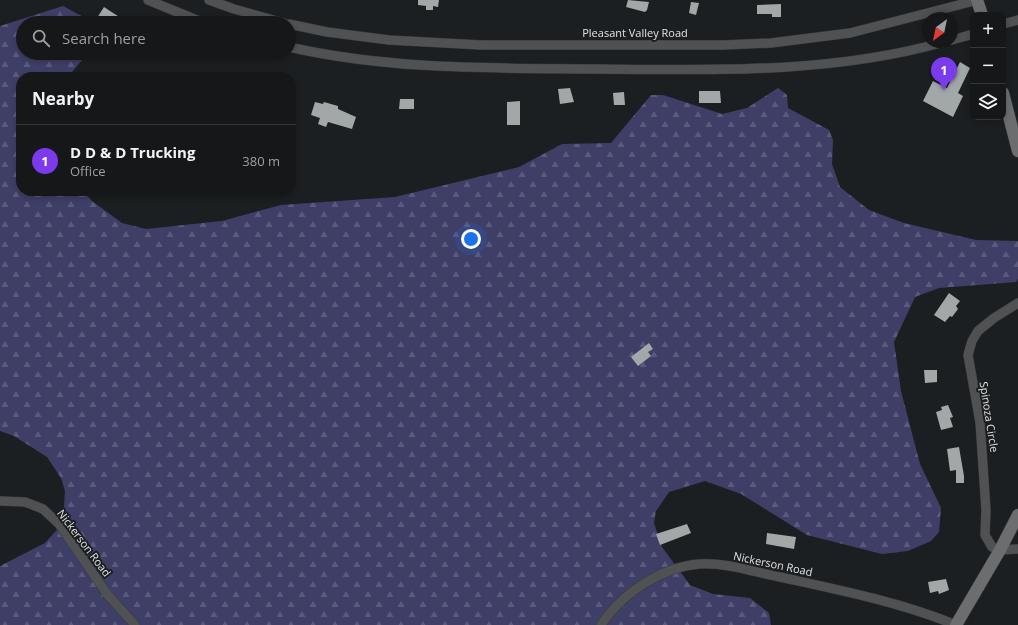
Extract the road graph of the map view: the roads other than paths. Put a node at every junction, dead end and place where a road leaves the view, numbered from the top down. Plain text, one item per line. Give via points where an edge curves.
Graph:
1 (148, 0) edge
2 (209, 0) edge
3 (978, 0) edge
4 (981, 12) edge
5 (187, 16) edge
6 (259, 16) edge
7 (1018, 20) edge
8 (1006, 23) edge
9 (296, 25) edge
10 (970, 35) edge
11 (958, 38) edge
12 (922, 47) edge
13 (296, 48) edge
14 (1006, 101) edge
15 (1015, 124) edge
16 (1018, 151) edge
17 (1018, 303) edge
18 (0, 501) edge
19 (1018, 515) edge
20 (1018, 549) edge
21 (1000, 550) junction
22 (135, 625) edge
23 (601, 625) edge
24 (956, 625) edge

1 - 5 street
2 - 6 street
3 - 4 street
3 - 9 street, Pleasant Valley Road via 850,33 772,43 723,46 481,45 389,40
7 - 8 street
10 - 11 street
12 - 13 street via 818,65 635,69 409,66 357,60
14 - 15 street
15 - 16 street
17 - 21 street, Spinoza Circle via 978,330 968,355 980,422 986,510 985,535 992,547
18 - 22 street, Nickerson Road via 25,502 43,509 58,524 107,594
19 - 21 street
20 - 21 street
21 - 24 street
23 - 24 street, Nickerson Road via 616,606 657,576 684,567 706,564 820,586 931,615

